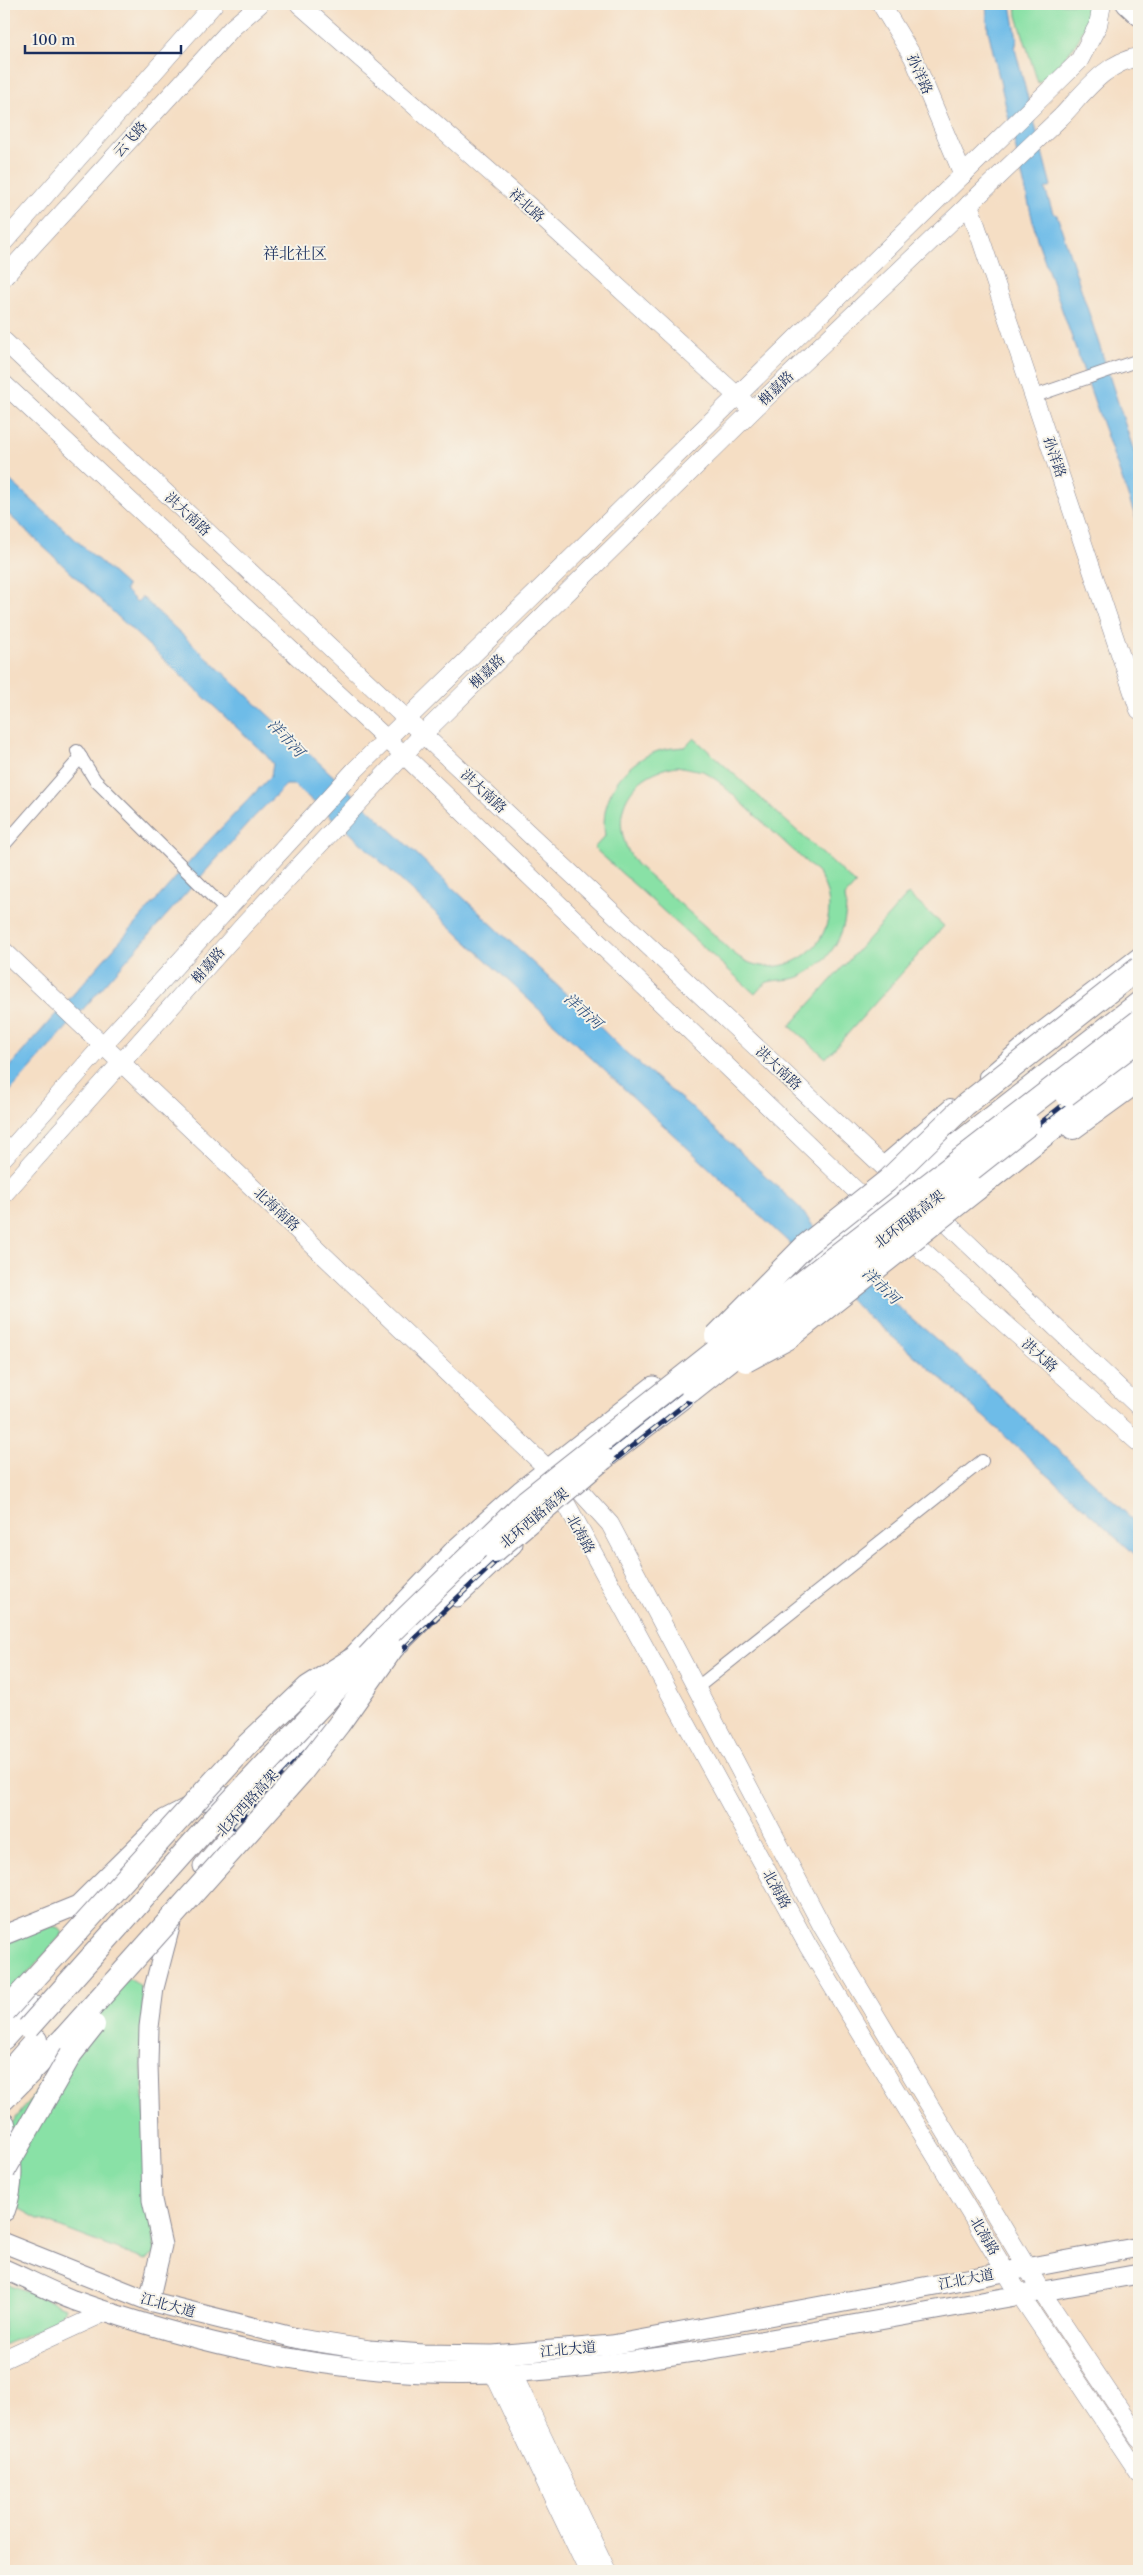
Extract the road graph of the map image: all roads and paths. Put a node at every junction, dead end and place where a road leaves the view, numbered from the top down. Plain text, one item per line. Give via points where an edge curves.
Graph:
1 (214, 4) edge
2 (260, 4) edge
3 (299, 4) edge
4 (881, 4) edge
5 (1102, 4) edge
6 (1126, 4) edge
7 (1139, 16) edge
8 (1139, 57) edge
9 (963, 175) junction
10 (969, 204) junction
11 (4, 242) edge
12 (4, 277) edge
13 (4, 341) edge
14 (1139, 360) edge
15 (4, 384) edge
16 (737, 395) junction
17 (1035, 396) junction
18 (753, 410) junction
19 (1139, 710) edge
20 (406, 719) junction
21 (423, 734) junction
22 (386, 739) junction
23 (404, 754) junction
24 (4, 845) edge
25 (223, 907) junction
26 (4, 951) edge
27 (1139, 953) edge
28 (1139, 968) edge
29 (1139, 984) edge
30 (1139, 1001) edge
31 (1139, 1021) edge
32 (1139, 1040) edge
33 (100, 1042) junction
34 (1139, 1050) edge
35 (1139, 1060) edge
36 (122, 1063) junction
37 (1139, 1080) edge
38 (4, 1156) edge
39 (891, 1177) junction
40 (976, 1188) junction
41 (4, 1194) edge
42 (876, 1209) junction
43 (933, 1210) junction
44 (904, 1234) junction
45 (941, 1266) joint
46 (692, 1390) junction
47 (656, 1398) junction
48 (1139, 1407) edge
49 (1139, 1443) edge
50 (982, 1461) dead end
51 (548, 1469) junction
52 (580, 1491) junction
53 (564, 1504) junction
54 (387, 1644) junction
55 (699, 1686) dead end
56 (223, 1796) junction
57 (273, 1803) junction
58 (178, 1896) junction
59 (4, 1935) edge
60 (4, 2012) edge
61 (4, 2040) edge
62 (4, 2055) edge
63 (4, 2077) edge
64 (4, 2095) edge
65 (4, 2099) edge
66 (4, 2124) edge
67 (4, 2171) edge
68 (4, 2210) edge
69 (4, 2243) edge
70 (1139, 2247) edge
71 (1027, 2268) junction
72 (4, 2269) edge
73 (1006, 2272) junction
74 (1139, 2274) edge
75 (1042, 2291) junction
76 (1020, 2295) junction
77 (149, 2301) junction
78 (108, 2310) junction
79 (4, 2359) edge
80 (499, 2366) junction
81 (1139, 2438) edge
82 (1139, 2473) edge
83 (588, 2571) edge
84 (606, 2571) edge

1 - 11 main road, 云飞路
2 - 12 main road, 云飞路 via 233,27
3 - 16 main road, 祥北路
4 - 9 main road, 孙洋路 via 913,56
5 - 9 main road, 榭嘉路 via 1098,25 1079,61
6 - 7 main road
8 - 10 main road, 榭嘉路 via 1125,59 1105,71
9 - 16 main road, 榭嘉路
10 - 17 main road, 孙洋路
10 - 18 main road, 榭嘉路
13 - 20 main road, 洪大南路
14 - 17 street
15 - 22 main road, 洪大南路
16 - 18 main road, 祥北路
16 - 20 main road, 榭嘉路
17 - 19 main road, 孙洋路
18 - 21 main road, 榭嘉路
20 - 21 main road, 洪大南路
20 - 22 main road, 榭嘉路
21 - 23 main road, 榭嘉路
21 - 39 main road, 洪大南路
22 - 23 main road, 洪大南路
22 - 25 main road, 榭嘉路
23 - 36 main road, 榭嘉路 via 244,925
23 - 42 main road, 洪大南路
24 - 25 street via 79,754 96,780
25 - 33 main road, 榭嘉路
26 - 33 main road, 北海南路
27 - 39 street via 1036,1032
28 - 39 highway, bridge via 965,1105
29 - 39 highway, bridge
30 - 39 main road
31 - 47 highway, 北环西路高架, bridge
32 - 46 highway, 北环西路高架, bridge
33 - 36 main road, 北海南路
33 - 38 main road, 榭嘉路
34 - 43 main road
35 - 40 highway
36 - 41 main road, 榭嘉路
36 - 51 main road, 北海南路
37 - 40 highway via 1088,1118
39 - 42 main road
39 - 43 main road, 洪大南路
39 - 47 highway, bridge via 806,1245
40 - 46 highway, bridge via 786,1339
42 - 44 main road, 洪大南路
42 - 51 main road
43 - 44 main road
43 - 48 main road, 洪大南路
44 - 45 main road, 洪大南路
44 - 52 main road
45 - 49 main road, 洪大路
46 - 54 highway, 北环西路高架, bridge via 594,1467
47 - 54 highway, 北环西路高架, bridge via 526,1501
50 - 55 street
51 - 52 main road, 北海路
51 - 53 main road, 北海路
51 - 56 main road via 455,1549
52 - 53 main road
52 - 71 main road, 北海路 via 610,1524 822,1926
53 - 58 main road via 512,1545 389,1662 259,1801
53 - 73 main road, 北海路 via 808,1946
54 - 57 highway, bridge via 339,1724
54 - 60 highway, bridge via 308,1687 245,1747
54 - 62 highway, 北环西路高架, bridge via 216,1817
54 - 63 highway, 北环西路高架, bridge
56 - 59 main road via 198,1802 165,1819 78,1905
56 - 61 main road
57 - 65 highway, bridge via 64,2038
57 - 67 highway, bridge via 235,1862 71,2054
58 - 64 main road
58 - 77 main road via 154,1988 149,2027 152,2200 162,2245
66 - 68 highway via 12,2172
69 - 77 main road, 江北大道
70 - 71 main road, 江北大道
71 - 73 main road, 江北大道
71 - 75 main road, 北海路
72 - 78 main road, 江北大道 via 72,2299
73 - 76 main road, 北海路
73 - 80 main road, 江北大道
74 - 75 main road, 江北大道
75 - 76 main road, 江北大道
75 - 81 main road, 北海路
76 - 80 main road, 江北大道 via 689,2353 556,2371
76 - 82 main road, 北海路
77 - 80 main road, 江北大道 via 300,2339
78 - 79 main road
78 - 80 main road, 江北大道 via 178,2333 319,2363 388,2371
80 - 83 main road
80 - 84 main road

